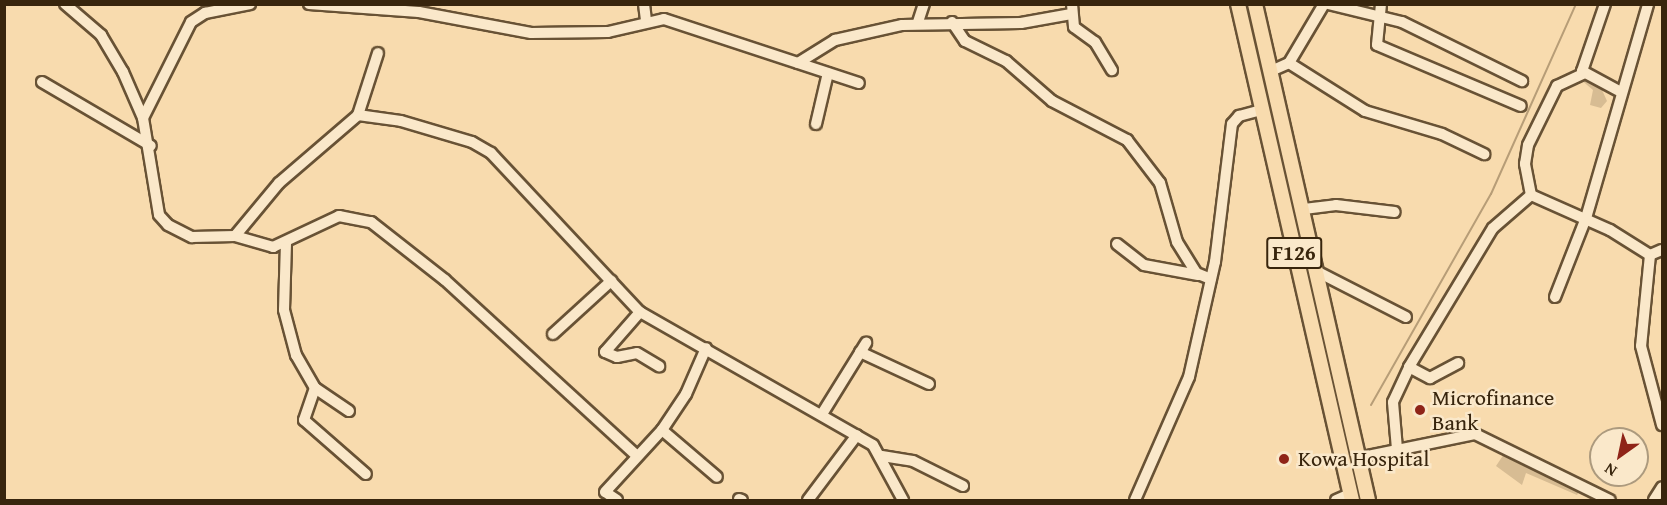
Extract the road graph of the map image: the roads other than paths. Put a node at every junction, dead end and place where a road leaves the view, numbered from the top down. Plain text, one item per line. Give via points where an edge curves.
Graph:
1 (65, 4) edge
2 (250, 4) edge
3 (309, 4) edge
4 (644, 4) edge
5 (924, 4) edge
6 (1238, 4) edge
7 (1256, 4) edge
8 (1326, 4) edge
9 (1381, 4) edge
10 (1605, 4) edge
11 (1648, 4) edge
12 (418, 8) edge
13 (1071, 9) edge
14 (1378, 17) junction
15 (646, 21) junction
16 (918, 22) junction
17 (952, 22) junction
18 (378, 52) dead end
19 (798, 63) junction
20 (1289, 63) junction
21 (1112, 70) dead end
22 (1271, 71) junction
23 (828, 73) junction
24 (1583, 74) junction
25 (1522, 81) dead end
26 (42, 82) dead end
27 (859, 83) dead end
28 (1621, 92) junction
29 (1521, 106) dead end
30 (1262, 110) junction
31 (358, 115) junction
32 (143, 118) junction
33 (816, 124) dead end
34 (151, 146) junction
35 (1484, 154) dead end
36 (1531, 195) junction
37 (1304, 209) junction
38 (1395, 212) dead end
39 (1586, 218) junction
40 (235, 236) junction
41 (286, 243) junction
42 (1117, 244) dead end
43 (1311, 249) junction
44 (1662, 250) edge
45 (1294, 252) junction
46 (1650, 255) junction
47 (1316, 271) junction
48 (1198, 275) junction
49 (1211, 279) junction
50 (612, 280) junction
51 (1555, 297) dead end
52 (640, 312) junction
53 (1406, 317) dead end
54 (553, 334) dead end
55 (705, 348) junction
56 (1458, 363) dead end
57 (659, 366) dead end
58 (1409, 367) junction
59 (929, 384) dead end
60 (315, 388) junction
61 (1659, 401) edge
62 (349, 411) dead end
63 (822, 414) junction
64 (1662, 425) edge
65 (662, 430) junction
66 (857, 435) junction
67 (1397, 450) junction
68 (637, 456) junction
69 (882, 456) junction
70 (1358, 458) junction
71 (366, 474) dead end
72 (717, 477) dead end
73 (963, 486) dead end
74 (1662, 487) edge
75 (1351, 497) edge
76 (616, 501) edge
77 (807, 501) edge
78 (903, 501) edge
79 (1135, 501) edge
80 (1336, 501) edge
81 (1368, 501) edge
82 (1610, 501) edge
83 (1654, 501) edge

1 - 32 street via 102,35
2 - 32 street via 205,13 191,22
3 - 12 street
4 - 15 street
5 - 16 street
6 - 30 main road, F126
7 - 22 main road, F126
8 - 14 street
8 - 20 street
9 - 14 street
10 - 24 street
11 - 28 street
12 - 15 street via 531,33 608,32
13 - 17 street via 1021,23
13 - 21 street via 1078,33 1095,42
14 - 25 street via 1402,22
14 - 29 street via 1376,41 1381,48
15 - 19 street via 681,21
16 - 17 street
16 - 19 street via 836,40
17 - 48 street via 965,41 1006,61 1052,101 1127,140 1158,180 1172,232
18 - 31 street
19 - 23 street
20 - 22 street
20 - 35 street via 1358,108 1442,134
22 - 37 main road, F126
23 - 27 street
23 - 33 street
24 - 28 street
24 - 36 street via 1557,86 1528,145 1525,164
26 - 34 street
28 - 39 street
30 - 45 main road, F126
30 - 49 street via 1239,116 1232,124
31 - 40 street via 279,183
31 - 50 street via 400,121 472,142 491,153
32 - 34 street
34 - 40 street via 162,220 192,237
36 - 39 street
36 - 58 street via 1492,228
37 - 38 street via 1336,206
37 - 43 main road, F126
39 - 46 street
39 - 51 street
40 - 41 street via 267,246
41 - 60 street via 285,316 298,358
41 - 68 street via 339,216 371,222 445,280
42 - 48 street via 1138,263
43 - 45 main road
43 - 47 main road, F126
44 - 46 street
45 - 75 main road, F126
46 - 61 street via 1641,346
47 - 53 street
47 - 70 main road, F126
48 - 49 street
49 - 79 street via 1189,377
50 - 52 street
50 - 54 street
52 - 55 street
52 - 57 street via 605,352 617,357 639,354
55 - 63 street
55 - 65 street via 686,394
56 - 58 street via 1430,378
58 - 67 street via 1393,402
59 - 63 street via 863,347
60 - 62 street
60 - 71 street via 304,420
61 - 64 street
63 - 66 street
65 - 68 street
65 - 72 street
66 - 69 street
66 - 77 street
67 - 70 street
67 - 82 street via 1475,434
68 - 76 street via 605,492
69 - 73 street via 913,461
69 - 78 street
70 - 81 main road, F126
74 - 83 street
75 - 80 street

